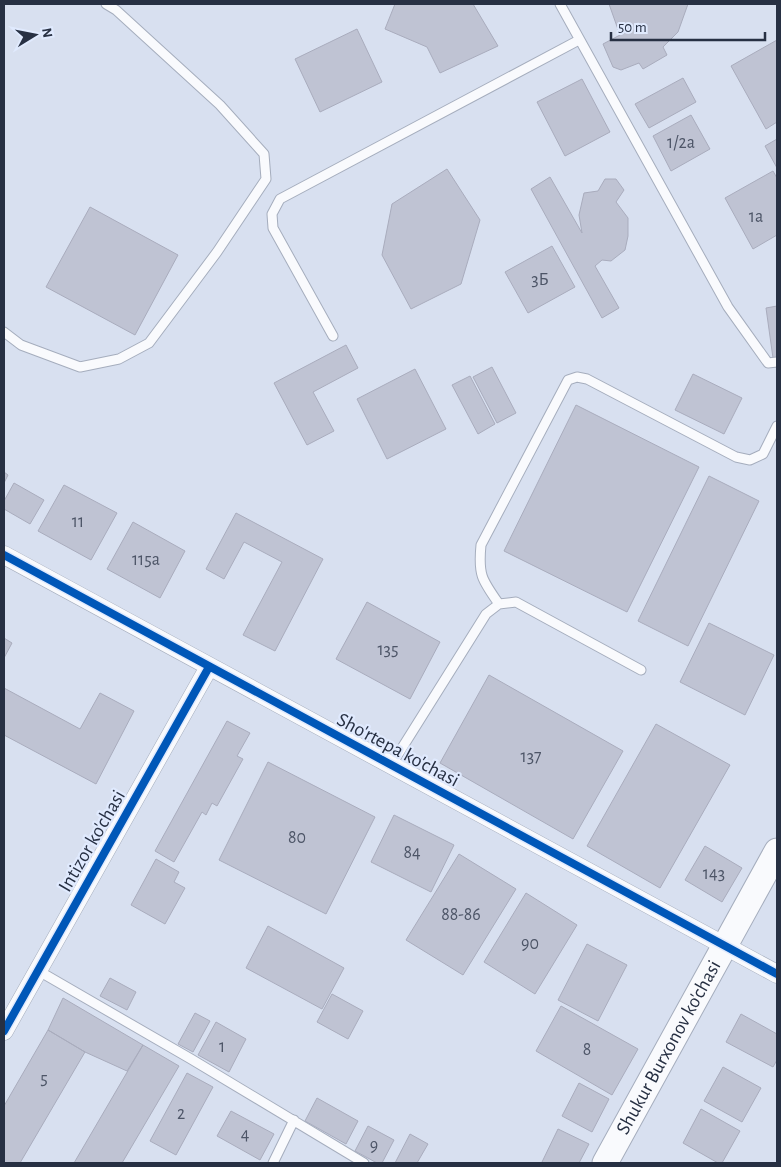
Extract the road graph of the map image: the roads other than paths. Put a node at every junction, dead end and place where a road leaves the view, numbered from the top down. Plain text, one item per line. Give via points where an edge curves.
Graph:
1 (106, 4) edge
2 (560, 4) edge
3 (580, 40) junction
4 (4, 332) edge
5 (333, 336) dead end
6 (777, 362) edge
7 (777, 426) edge
8 (4, 555) edge
9 (498, 604) junction
10 (209, 667) junction
11 (641, 670) dead end
12 (392, 764) junction
13 (777, 852) edge
14 (726, 945) junction
15 (37, 970) junction
16 (777, 974) edge
17 (4, 1031) edge
18 (294, 1120) junction
19 (273, 1163) edge
20 (364, 1163) edge
21 (605, 1163) edge

1 - 4 lane via 220,105 264,154 266,179 217,252 149,342 119,359 80,367 21,345
2 - 3 lane
3 - 5 lane via 280,199 272,214 273,228
3 - 6 lane via 728,307 768,363
7 - 9 lane via 763,454 750,460 736,457 587,379 577,377 568,380 481,545 479,563 483,581
8 - 10 street, Sho'rtepa ko'chasi
9 - 11 lane via 516,602
9 - 12 lane via 486,614
10 - 12 street, Sho'rtepa ko'chasi
10 - 15 street, Intizor ko'chasi
12 - 14 street, Sho'rtepa ko'chasi
13 - 14 street, Shukur Burxonov ko'chasi
14 - 16 street, Sho'rtepa ko'chasi
14 - 21 street, Shukur Burxonov ko'chasi
15 - 17 street, Intizor ko'chasi
15 - 18 lane
18 - 19 lane
18 - 20 lane

